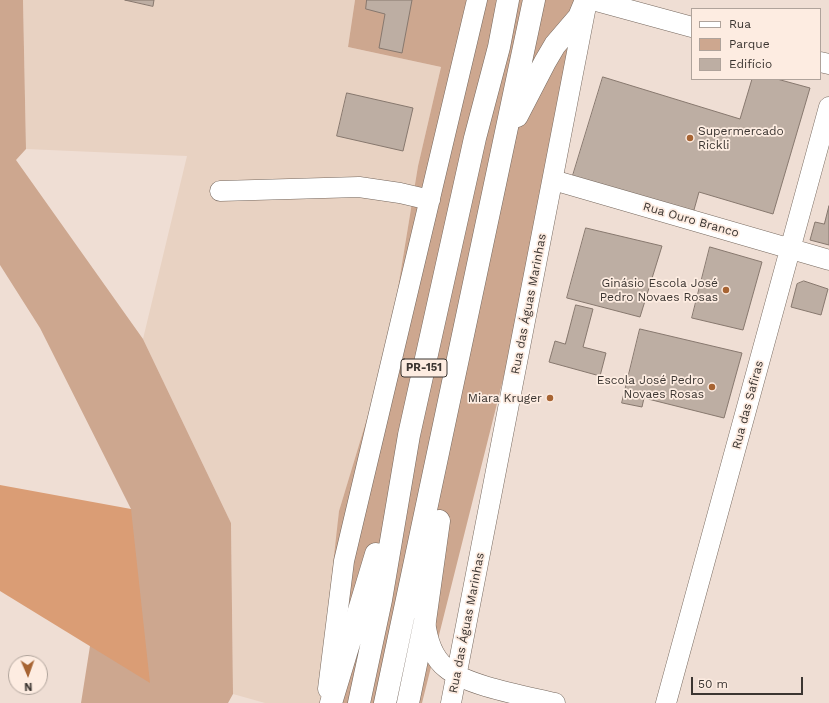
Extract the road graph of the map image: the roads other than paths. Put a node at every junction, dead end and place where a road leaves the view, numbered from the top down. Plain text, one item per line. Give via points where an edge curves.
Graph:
1 (477, 0) edge
2 (508, 0) edge
3 (534, 0) edge
4 (587, 0) edge
5 (610, 1) edge
6 (691, 27) edge
7 (829, 107) edge
8 (505, 138) junction
9 (552, 180) junction
10 (220, 191) dead end
11 (430, 200) junction
12 (790, 249) junction
13 (829, 260) edge
14 (446, 419) junction
15 (409, 435) junction
16 (425, 621) junction
17 (457, 676) junction
18 (327, 703) edge
19 (331, 703) edge
20 (359, 703) edge
21 (385, 703) edge
22 (408, 703) edge
23 (451, 703) edge
24 (555, 703) edge
25 (666, 703) edge

1 - 11 street, PR-151
2 - 15 highway, PR-151
3 - 8 highway, PR-151
4 - 8 highway via 579,17 544,62
4 - 9 street, Rua das Águas Marinhas
5 - 6 street
7 - 12 street, Rua das Safiras
8 - 14 highway, PR-151
9 - 12 street, Rua Ouro Branco
9 - 17 street, Rua das Águas Marinhas
10 - 11 street via 359,187
11 - 18 street, PR-151 via 344,561
12 - 13 street, Rua Ouro Branco
12 - 25 street, Rua das Safiras
14 - 16 highway via 447,469 431,565
14 - 21 highway, PR-151
15 - 19 highway via 367,587
15 - 20 highway, PR-151 via 381,600
16 - 17 street via 426,637 432,650 445,668
16 - 22 highway
17 - 23 street, Rua das Águas Marinhas
17 - 24 street via 471,682

